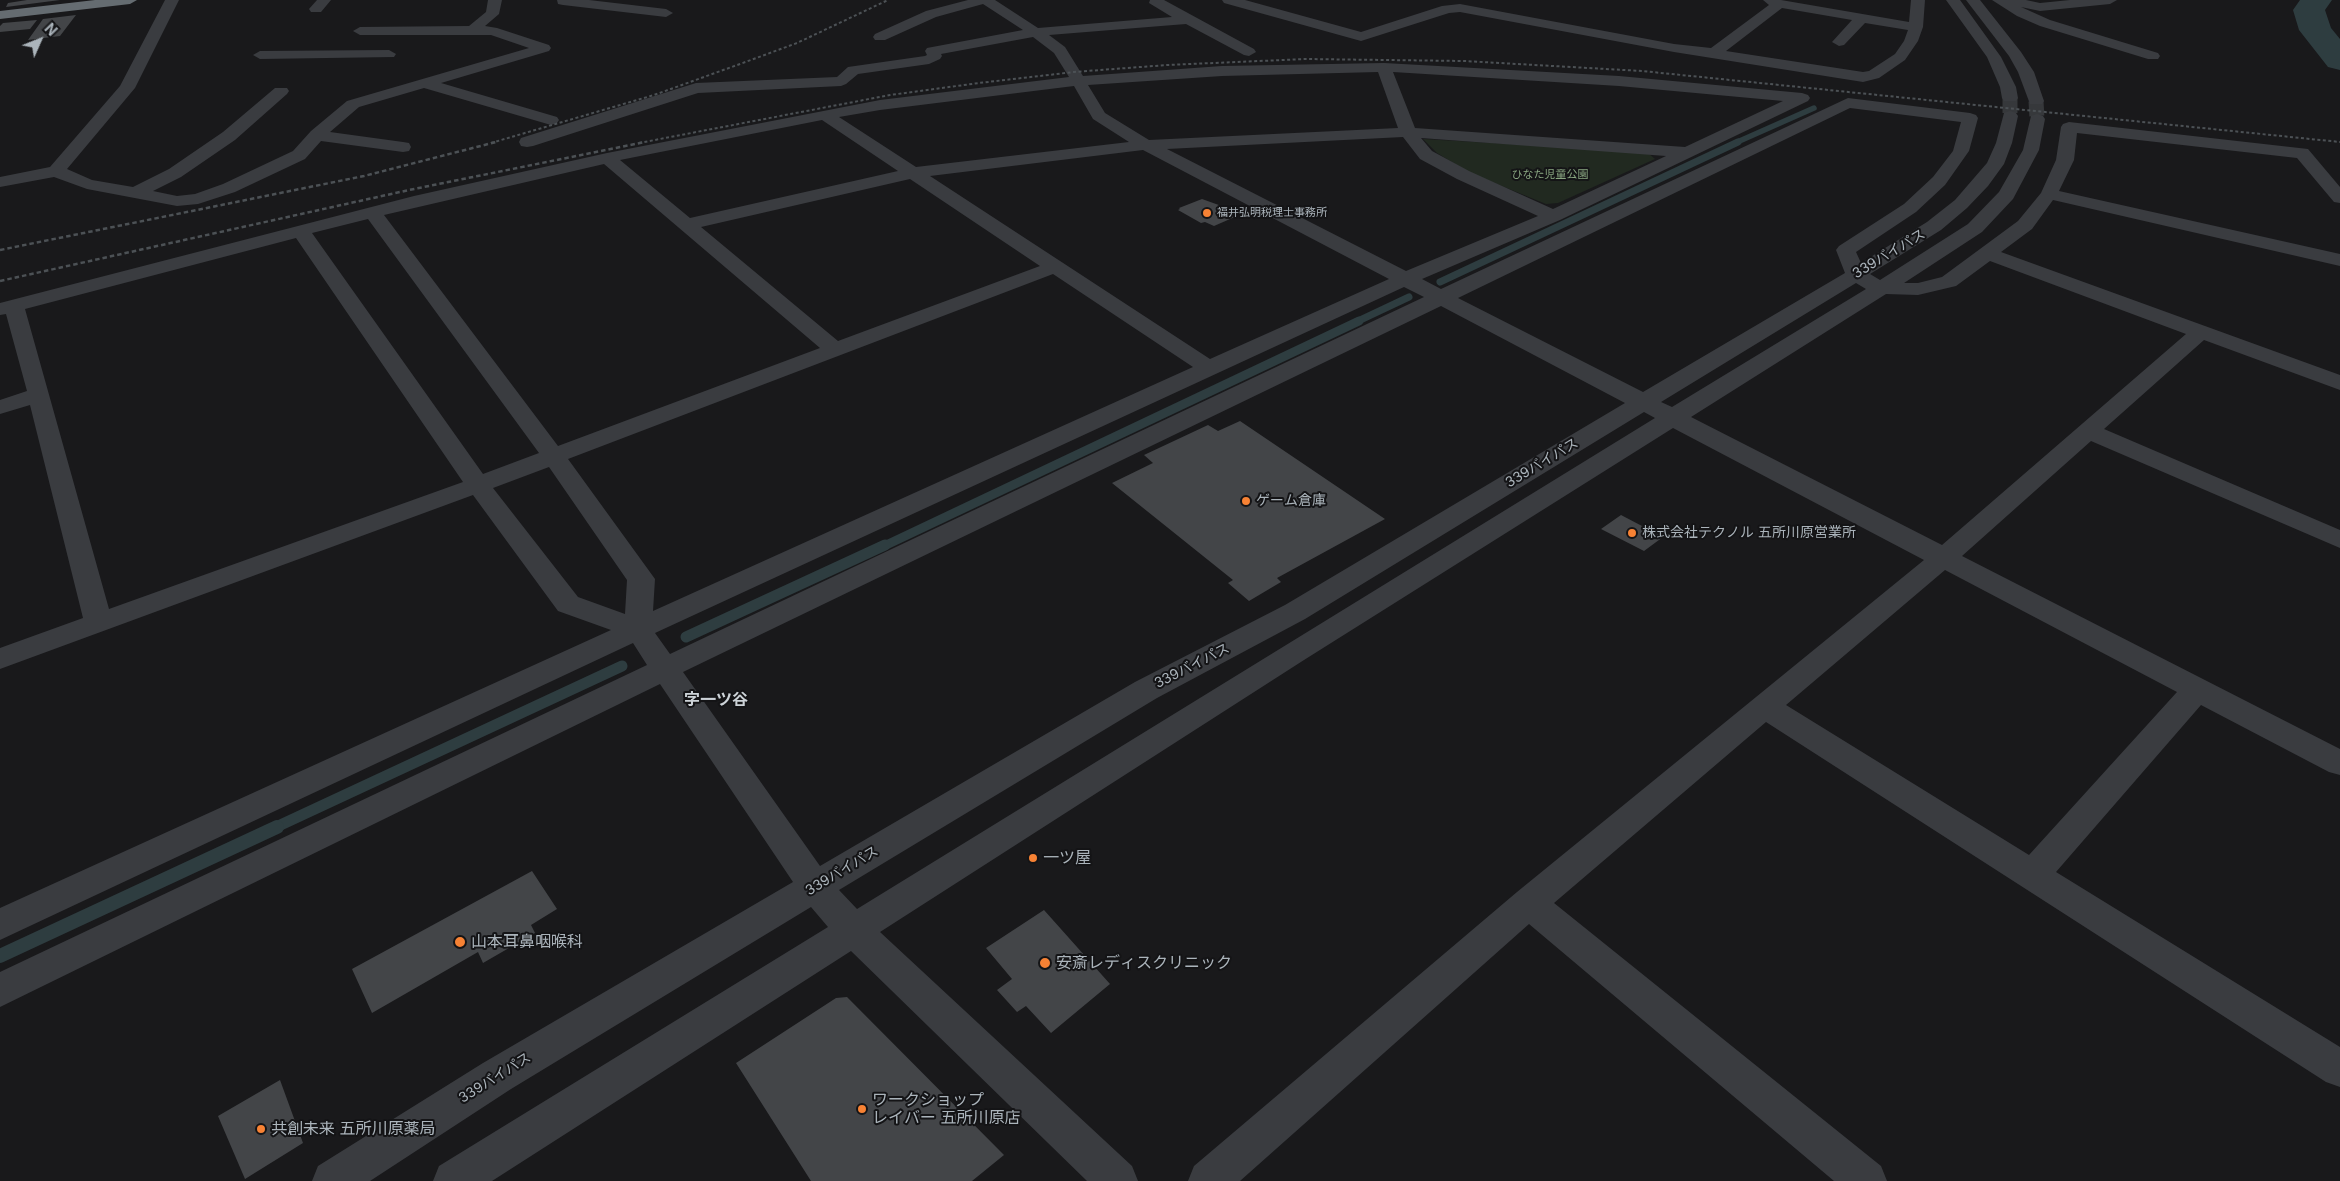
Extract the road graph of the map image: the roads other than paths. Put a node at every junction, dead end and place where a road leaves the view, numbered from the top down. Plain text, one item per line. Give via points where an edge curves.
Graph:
1 (130, 0) edge
2 (172, 0) edge
3 (495, 0) edge
4 (565, 0) edge
5 (984, 0) edge
6 (1157, 0) edge
7 (1229, 0) edge
8 (1918, 0) edge
9 (1953, 0) edge
10 (1973, 0) edge
11 (1999, 0) edge
12 (2009, 0) edge
13 (2110, 0) edge
14 (1774, 2) edge
15 (666, 13) dead end
16 (0, 15) edge
17 (1860, 19) junction
18 (1187, 20) junction
19 (1916, 27) junction
20 (472, 30) junction
21 (360, 31) dead end
22 (425, 31) junction
23 (1036, 32) junction
24 (880, 38) dead end
25 (1839, 42) dead end
26 (399, 49) junction
27 (1248, 52) dead end
28 (1714, 54) junction
29 (260, 56) dead end
30 (2153, 56) dead end
31 (1384, 67) junction
32 (356, 71) dead end
33 (1078, 80) junction
34 (426, 84) junction
35 (281, 90) dead end
36 (1802, 98) junction
37 (1848, 103) junction
38 (2023, 108) junction
39 (825, 116) junction
40 (550, 120) dead end
41 (1408, 132) junction
42 (317, 135) junction
43 (527, 142) dead end
44 (1146, 145) junction
45 (403, 147) dead end
46 (1687, 152) junction
47 (607, 158) junction
48 (56, 171) junction
49 (912, 173) junction
50 (0, 182) edge
51 (138, 192) junction
52 (2049, 194) junction
53 (2340, 198) edge
54 (373, 213) junction
55 (1553, 216) junction
56 (686, 225) junction
57 (301, 231) junction
58 (1989, 254) junction
59 (2340, 260) edge
60 (1055, 267) junction
61 (1405, 279) junction
62 (1867, 281) junction
63 (1440, 297) junction
64 (7, 307) edge
65 (2202, 332) junction
66 (835, 350) junction
67 (1210, 369) junction
68 (2340, 382) edge
69 (39, 395) junction
70 (1643, 402) junction
71 (0, 406) edge
72 (1673, 418) junction
73 (2088, 431) junction
74 (554, 457) junction
75 (478, 485) junction
76 (2340, 540) edge
77 (1943, 558) junction
78 (98, 622) junction
79 (638, 629) junction
80 (0, 659) edge
81 (664, 669) junction
82 (2196, 689) junction
83 (1764, 706) junction
84 (2340, 763) edge
85 (2033, 875) junction
86 (815, 887) junction
87 (1529, 902) junction
88 (0, 925) edge
89 (854, 931) junction
90 (0, 990) edge
91 (2340, 1069) edge
92 (333, 1181) edge
93 (454, 1181) edge
94 (1118, 1181) edge
95 (1209, 1181) edge
96 (1866, 1181) edge

1 - 16 highway
2 - 48 street via 127,88
3 - 20 street via 492,14
4 - 15 street
5 - 23 street
5 - 24 street via 931,14
6 - 18 street via 1156,3
7 - 28 street via 1361,37 1447,9 1460,8
8 - 19 street
9 - 38 street via 1994,57 2008,87
10 - 38 street via 2026,72
11 - 30 street via 2045,23
12 - 13 street via 2040,7
14 - 17 street
14 - 28 street
17 - 19 street
17 - 25 street
18 - 23 street
18 - 27 street
19 - 28 street via 1912,41 1900,57 1874,75 1863,77
20 - 22 street
20 - 34 street via 492,31 544,48
21 - 22 street
22 - 26 street
23 - 33 street via 1060,50
23 - 43 street via 932,51 935,56 930,60 852,70 841,81 696,88
26 - 29 street
26 - 32 street
31 - 33 street via 1222,71
31 - 36 street via 1619,81
31 - 41 street
33 - 39 street via 957,94
33 - 44 street via 1099,116
34 - 40 street
34 - 42 street via 353,104
35 - 51 street via 229,136 176,173
36 - 37 street
36 - 46 street
37 - 62 street via 1970,118 1961,150 1939,181 1910,208 1846,250
37 - 63 street
38 - 62 street via 2031,150 2007,195 1975,228 1936,254
39 - 47 street
39 - 49 street
41 - 44 street
41 - 46 street
41 - 55 street via 1426,155
42 - 45 street
42 - 51 street via 299,155 198,199 177,201
44 - 49 street
44 - 61 street
46 - 55 street
47 - 54 street
47 - 56 street
48 - 50 street
48 - 51 street via 88,184
49 - 56 street
49 - 60 street
52 - 53 street via 2065,160 2069,127 2302,153
52 - 58 street via 2025,225
52 - 59 street
54 - 57 street
54 - 74 street
55 - 61 street
56 - 66 street
57 - 64 street
57 - 75 street
58 - 62 street via 1949,282 1918,289
58 - 65 street
60 - 66 street
60 - 67 street
61 - 63 street
61 - 67 street
62 - 70 street, 339バイパス
62 - 72 street
63 - 70 street
63 - 81 street
64 - 69 street
65 - 68 street
65 - 73 street
66 - 74 street
67 - 79 street
69 - 71 street
69 - 78 street
70 - 72 street
70 - 86 street, 339バイパス via 1295,612 1146,690
72 - 77 street
72 - 89 street via 1294,652
73 - 76 street
73 - 77 street
74 - 75 street
74 - 79 street via 640,578
75 - 78 street
75 - 79 street via 568,604
77 - 82 street
77 - 83 street
78 - 80 street
79 - 81 street
79 - 88 street
81 - 86 street
81 - 90 street
82 - 84 street
82 - 85 street
83 - 85 street
83 - 87 street
85 - 91 street
86 - 89 street
86 - 92 street, 339バイパス via 497,1076
87 - 95 street
87 - 96 street
89 - 93 street
89 - 94 street

